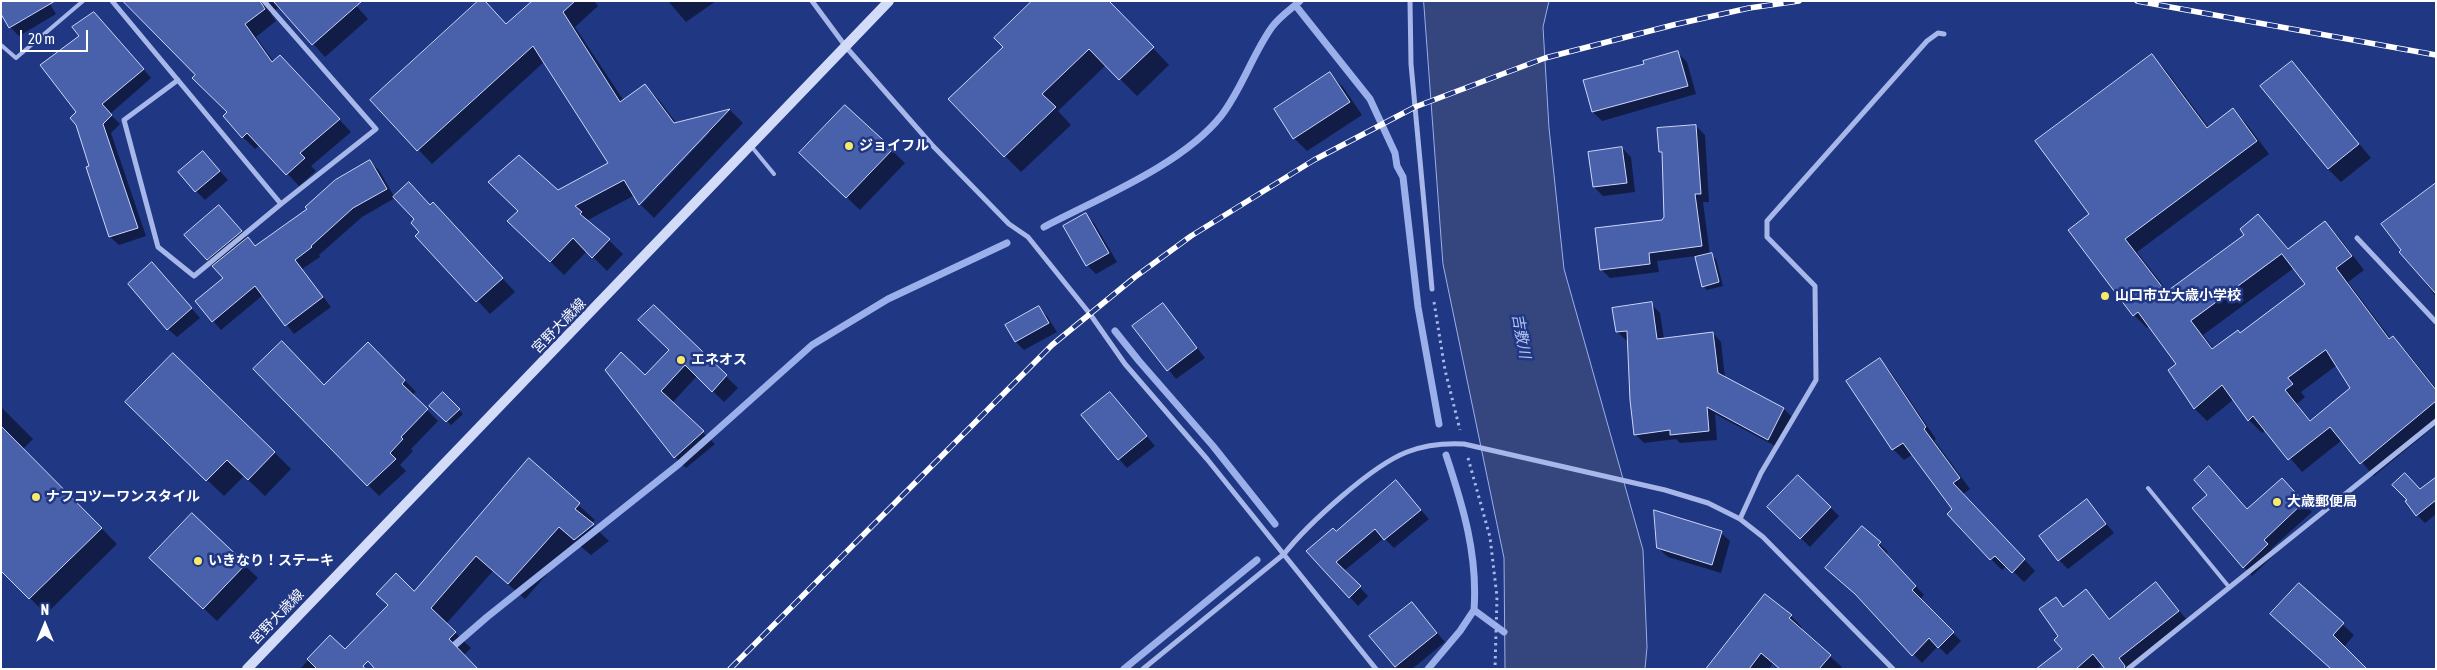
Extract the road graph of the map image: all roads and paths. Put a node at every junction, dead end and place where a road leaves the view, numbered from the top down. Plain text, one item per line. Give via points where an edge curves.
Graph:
1 (83, 1) edge
2 (112, 1) edge
3 (264, 1) edge
4 (812, 1) edge
5 (889, 1) edge
6 (1410, 1) edge
7 (1944, 34) dead end
8 (1, 45) edge
9 (846, 47) junction
10 (178, 80) junction
11 (752, 146) junction
12 (774, 174) dead end
13 (281, 204) junction
14 (2357, 238) dead end
15 (1432, 289) joint
16 (2436, 322) edge
17 (2436, 421) edge
18 (1464, 444) junction
19 (2148, 488) dead end
20 (1740, 519) junction
21 (1284, 554) junction
22 (2229, 587) junction
23 (247, 669) edge
24 (1143, 669) edge
25 (1376, 669) edge
26 (1495, 669) edge
27 (1893, 669) edge
28 (2128, 669) edge

1 - 8 lane via 16,58
2 - 10 street
3 - 13 street via 376,129
4 - 9 street
5 - 9 main road, 宮野大歳線
6 - 15 street via 1411,64
7 - 20 street via 1938,33 1927,40 1767,221 1767,237 1815,286 1816,380 1761,473
9 - 11 main road, 宮野大歳線
9 - 21 street via 932,145 1009,224 1028,237 1090,314 1125,364
10 - 13 street
10 - 13 street via 124,120 158,247 194,276
11 - 12 lane
11 - 23 main road, 宮野大歳線
14 - 16 street
15 - 18 path via 1445,370
17 - 22 street
18 - 20 street via 1708,503
18 - 21 street via 1426,447 1385,462 1299,536
18 - 26 path via 1490,537 1497,597
19 - 22 lane
20 - 27 street via 1763,538
21 - 24 street
21 - 25 street
22 - 28 street

